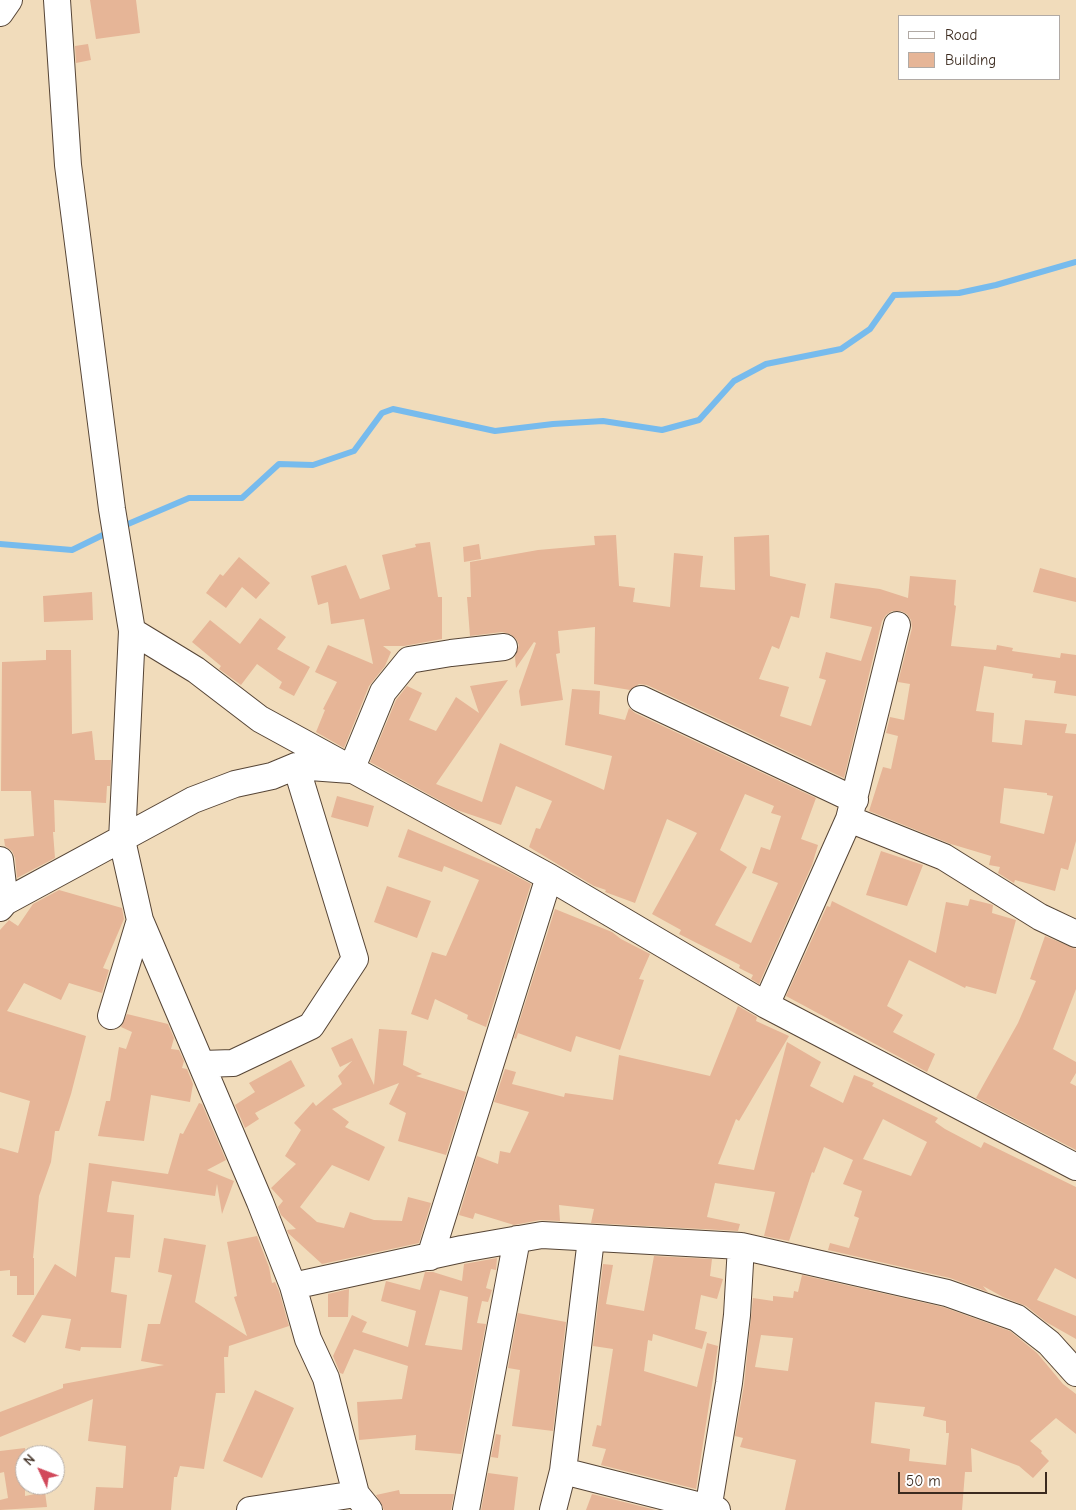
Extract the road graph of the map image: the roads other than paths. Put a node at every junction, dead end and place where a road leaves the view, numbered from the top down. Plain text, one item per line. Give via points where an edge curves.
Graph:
1 (9, 0) edge
2 (57, 0) edge
3 (0, 13) edge
4 (897, 625) dead end
5 (132, 630) junction
6 (504, 647) dead end
7 (641, 699) dead end
8 (296, 766) junction
9 (351, 770) junction
10 (852, 809) junction
11 (122, 840) junction
12 (0, 860) edge
13 (548, 877) junction
14 (2, 905) edge
15 (140, 920) junction
16 (1076, 934) edge
17 (766, 1005) junction
18 (111, 1016) dead end
19 (202, 1064) junction
20 (1076, 1166) edge
21 (517, 1239) junction
22 (591, 1239) junction
23 (741, 1246) junction
24 (430, 1257) junction
25 (293, 1286) junction
26 (1049, 1343) junction
27 (1076, 1347) edge
28 (1076, 1374) edge
29 (563, 1471) junction
30 (362, 1502) edge
31 (712, 1509) edge
32 (250, 1510) edge
33 (466, 1510) edge
34 (553, 1510) edge

1 - 3 street
2 - 5 street via 68,165 112,509
4 - 10 street
5 - 9 street via 196,670 260,719
5 - 11 street
6 - 9 street via 409,660 383,692
7 - 10 street
8 - 9 street
8 - 11 street via 192,800
8 - 19 street via 355,959 311,1026 233,1064
9 - 13 street
10 - 16 street via 944,857 1040,917
10 - 17 street
11 - 14 street
11 - 15 street
12 - 14 street
13 - 17 street
13 - 24 street
15 - 18 street
15 - 19 street
17 - 20 street
19 - 25 street
21 - 22 street via 542,1236
21 - 24 street
21 - 33 street
22 - 23 street
22 - 29 street
23 - 26 street via 947,1293 1017,1318
23 - 31 street via 730,1383
24 - 25 street
25 - 30 street via 308,1340 326,1378
26 - 27 street
26 - 28 street
29 - 31 street
29 - 34 street
30 - 32 street

